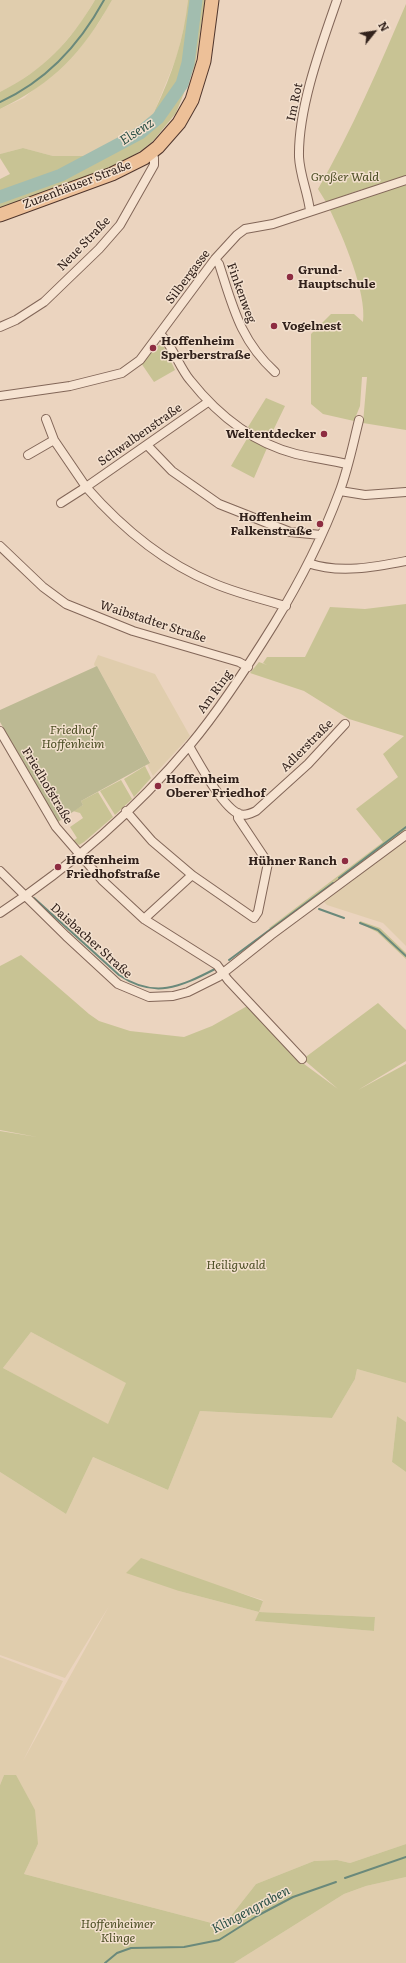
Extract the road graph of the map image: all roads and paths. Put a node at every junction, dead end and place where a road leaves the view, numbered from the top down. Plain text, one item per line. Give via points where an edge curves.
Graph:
1 (212, 0) edge
2 (338, 0) edge
3 (152, 152) junction
4 (406, 180) edge
5 (310, 211) junction
6 (0, 215) edge
7 (215, 259) junction
8 (0, 327) edge
9 (160, 334) junction
10 (275, 372) dead end
11 (0, 396) edge
12 (208, 402) junction
13 (46, 419) dead end
14 (358, 420) dead end
15 (54, 440) junction
16 (148, 446) junction
17 (28, 455) dead end
18 (347, 464) junction
19 (86, 488) junction
20 (340, 491) junction
21 (406, 492) edge
22 (61, 503) dead end
23 (321, 535) junction
24 (0, 546) edge
25 (406, 561) edge
26 (308, 563) junction
27 (286, 606) junction
28 (248, 666) junction
29 (345, 724) dead end
30 (0, 731) edge
31 (189, 746) junction
32 (126, 811) junction
33 (238, 813) junction
34 (406, 835) edge
35 (80, 854) junction
36 (0, 871) edge
37 (192, 875) junction
38 (25, 897) junction
39 (0, 913) edge
40 (144, 919) junction
41 (224, 972) junction
42 (302, 1059) dead end

1 - 3 main road, Zuzenhäuser Straße via 204,61 192,100 172,132
2 - 5 street, Im Rot via 323,40 300,139 302,177
3 - 6 main road, Zuzenhäuser Straße via 112,174
3 - 8 street, Neue Straße via 154,165 120,224 44,302
4 - 5 street, Silbergasse
5 - 7 street, Silbergasse via 273,224 245,229
7 - 9 street, Silbergasse
7 - 10 street, Finkenweg via 240,326 253,349
9 - 11 street, Silbergasse via 140,360 122,373 70,386
9 - 12 street via 186,375
12 - 16 street, Schwalbenstraße
12 - 18 street via 252,435 276,447 296,454
13 - 15 street
14 - 18 street, Am Ring
15 - 17 street
15 - 19 street
16 - 19 street, Schwalbenstraße
16 - 23 street via 172,471 219,504 290,532
18 - 20 street, Am Ring
19 - 22 street, Schwalbenstraße
19 - 27 street via 123,527 168,561 214,584
20 - 21 street via 365,496
20 - 23 street, Am Ring
23 - 26 street, Am Ring
24 - 28 street, Waibstadter Straße via 43,587 66,604 133,631
25 - 26 street via 338,569 321,568
26 - 27 street, Am Ring
27 - 28 street, Am Ring
28 - 31 street, Am Ring via 230,694
29 - 33 street, Adlerstraße via 308,764 256,811 248,815
30 - 35 street, Friedhofstraße via 53,822
31 - 32 street, Am Ring
31 - 33 street via 230,808
32 - 35 street, Am Ring
32 - 37 street via 152,841
33 - 37 street via 238,818 268,862 258,912 254,918
34 - 41 street, Daisbacher Straße
35 - 38 street, Am Ring
35 - 40 street, Friedhofstraße via 102,880
36 - 38 street, Daisbacher Straße
37 - 40 street
38 - 39 street, Am Ring
38 - 41 street, Daisbacher Straße via 118,984 134,992 149,997 172,996 188,992
40 - 41 street, Friedhofstraße
41 - 42 street via 228,980

